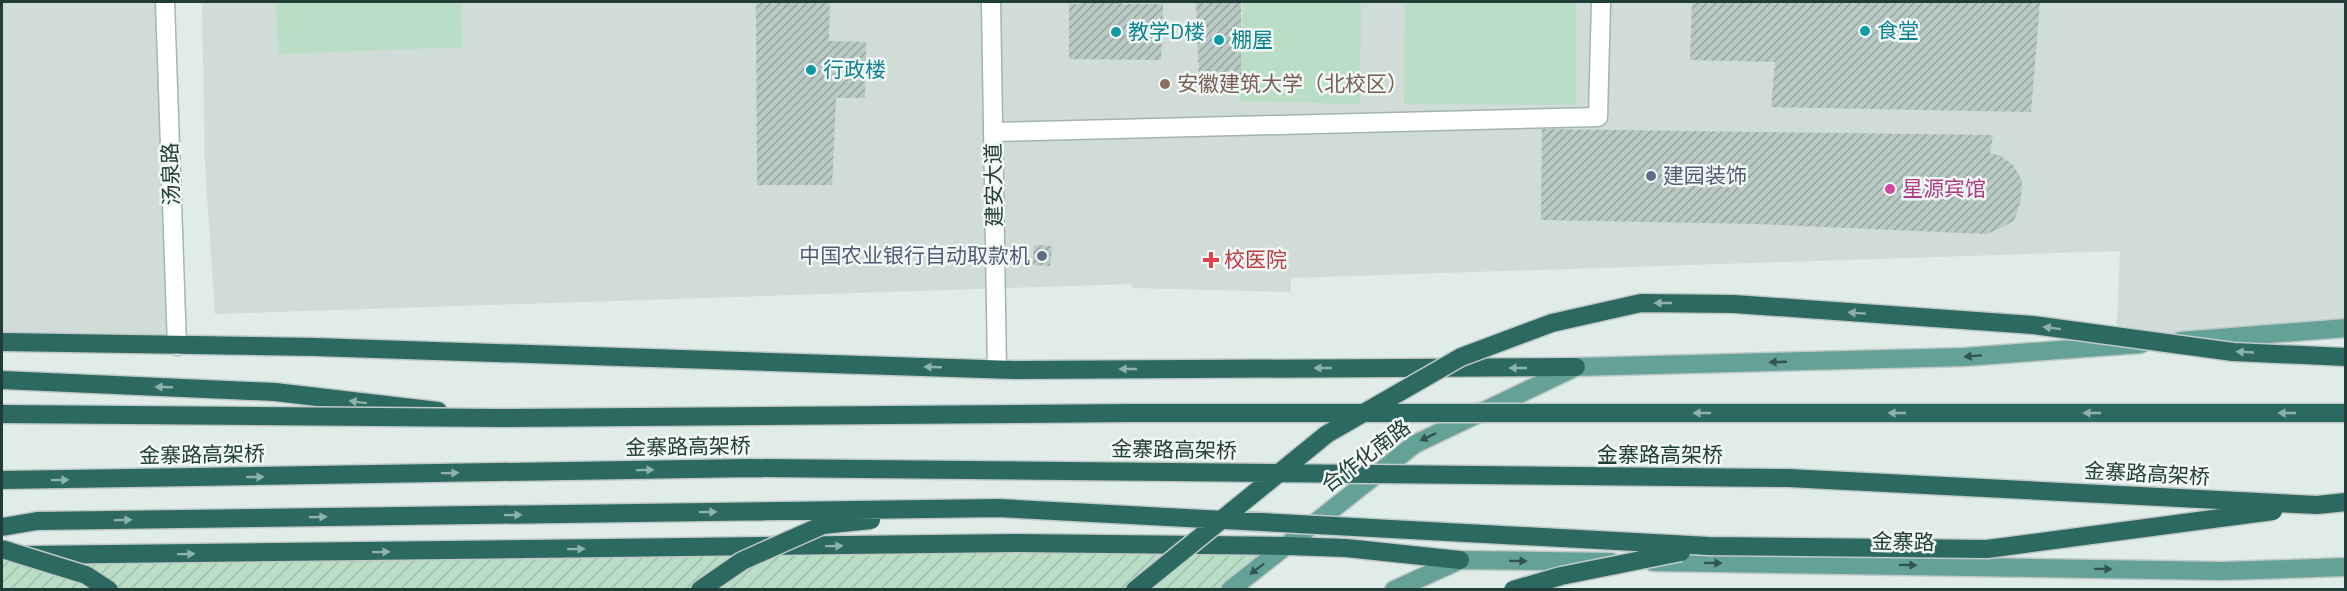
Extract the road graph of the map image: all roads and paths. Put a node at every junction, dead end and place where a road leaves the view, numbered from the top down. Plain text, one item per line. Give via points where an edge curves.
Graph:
1 (165, 2) edge
2 (990, 2) edge
3 (1600, 2) edge
4 (993, 132) junction
5 (2346, 328) edge
6 (2, 342) edge
7 (177, 346) junction
8 (2346, 357) edge
9 (1576, 367) junction
10 (997, 369) junction
11 (2, 380) edge
12 (2346, 413) edge
13 (2, 414) edge
14 (500, 418) junction
15 (2, 480) edge
16 (2346, 502) edge
17 (2317, 505) junction
18 (999, 508) junction
19 (2, 527) edge
20 (1287, 546) junction
21 (1709, 546) junction
22 (2, 549) edge
23 (2, 556) edge
24 (1460, 560) junction
25 (2346, 567) edge
26 (109, 590) edge
27 (700, 590) edge
28 (1135, 590) edge
29 (1230, 590) edge
30 (1394, 590) edge
31 (1513, 590) edge

1 - 7 street, 汤泉路
2 - 4 street, 建安大道
3 - 4 street via 1598,117
4 - 10 street, 建安大道
5 -> 9 main road via 1964,357
6 - 7 highway
10 -> 7 highway
8 -> 28 highway, bridge via 2233,352 2033,325 1734,304 1641,303 1552,323 1461,357 1327,434
9 -> 10 highway
9 -> 20 main road, 合作化南路 via 1415,444
14 -> 11 highway, bridge via 275,392
12 -> 14 highway, 金寨路高架桥, bridge via 1130,412
13 - 14 highway, 金寨路高架桥, bridge
15 -> 17 highway, 金寨路高架桥, bridge via 750,468 1788,478
16 - 17 highway, 金寨路高架桥, bridge
17 - 21 highway, bridge via 1987,549
19 -> 18 highway, bridge via 37,521
18 - 21 highway, bridge
18 - 27 highway, bridge via 823,525 742,561
23 -> 20 highway via 1015,543
20 - 24 highway
20 -> 29 main road, 合作化南路
21 - 31 highway, bridge via 1561,576
22 - 26 highway, bridge via 86,575
24 -> 25 main road, 金寨路 via 2223,571
24 - 30 main road

